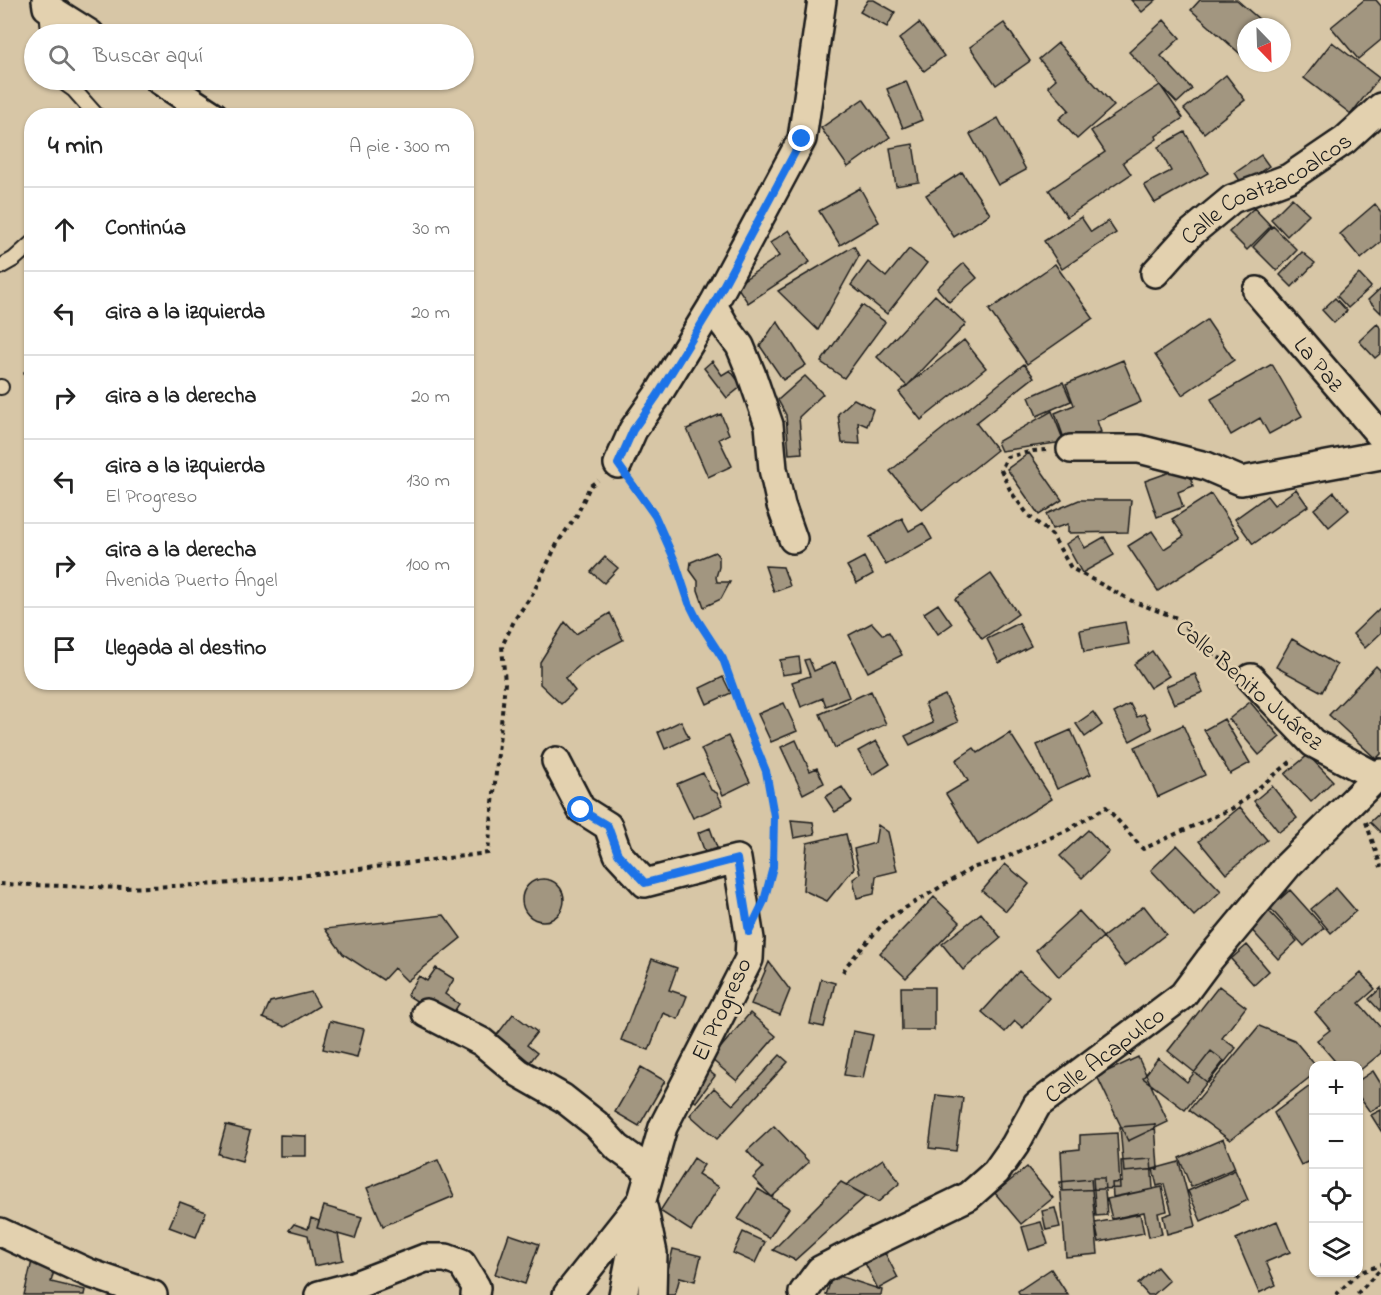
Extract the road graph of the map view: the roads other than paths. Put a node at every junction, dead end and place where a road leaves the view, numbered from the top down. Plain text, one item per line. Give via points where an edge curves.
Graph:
1 (822, 0) edge
2 (46, 3) edge
3 (48, 24) edge
4 (76, 24) edge
5 (74, 90) edge
6 (174, 90) edge
7 (1381, 107) edge
8 (90, 108) edge
9 (202, 108) edge
10 (24, 250) edge
11 (0, 267) edge
12 (1155, 273) dead end
13 (1257, 291) dead end
14 (713, 305) junction
15 (1381, 436) edge
16 (1071, 449) road end
17 (1381, 455) edge
18 (618, 464) road end
19 (794, 538) dead end
20 (1251, 678) road end
21 (556, 761) dead end
22 (1375, 779) edge
23 (426, 1013) dead end
24 (650, 1171) junction
25 (642, 1200) junction
26 (0, 1232) edge
27 (88, 1284) edge
28 (153, 1295) edge
29 (319, 1295) edge
30 (475, 1295) edge
31 (567, 1295) edge
32 (623, 1295) edge
33 (652, 1295) edge
34 (804, 1295) edge

1 - 14 street via 802,139
2 - 3 lane
2 - 4 street
5 - 8 lane
6 - 9 street
7 - 12 street, Calle Coatzacoalcos via 1345,140 1289,178 1232,199 1191,233
10 - 11 lane
13 - 15 street, La Paz
14 - 18 street via 633,430
14 - 19 street via 740,346 769,425 773,469
16 - 17 street via 1139,449 1206,466 1241,481
20 - 22 street, Calle Benito Juárez via 1313,743
21 - 24 street, El Progreso via 581,810 608,826 618,854 645,883 737,859 750,939 749,959 663,1126
22 - 34 street, Calle Acapulco via 1288,865 1183,995 1037,1105 996,1172 969,1196 820,1270
23 - 24 street via 482,1042 519,1074 563,1098
24 - 25 street, El Progreso
25 - 31 street
25 - 32 street, El Progreso
25 - 33 street via 653,1253
26 - 27 street
27 - 28 street
29 - 30 street via 425,1258 446,1258 462,1264 476,1287

